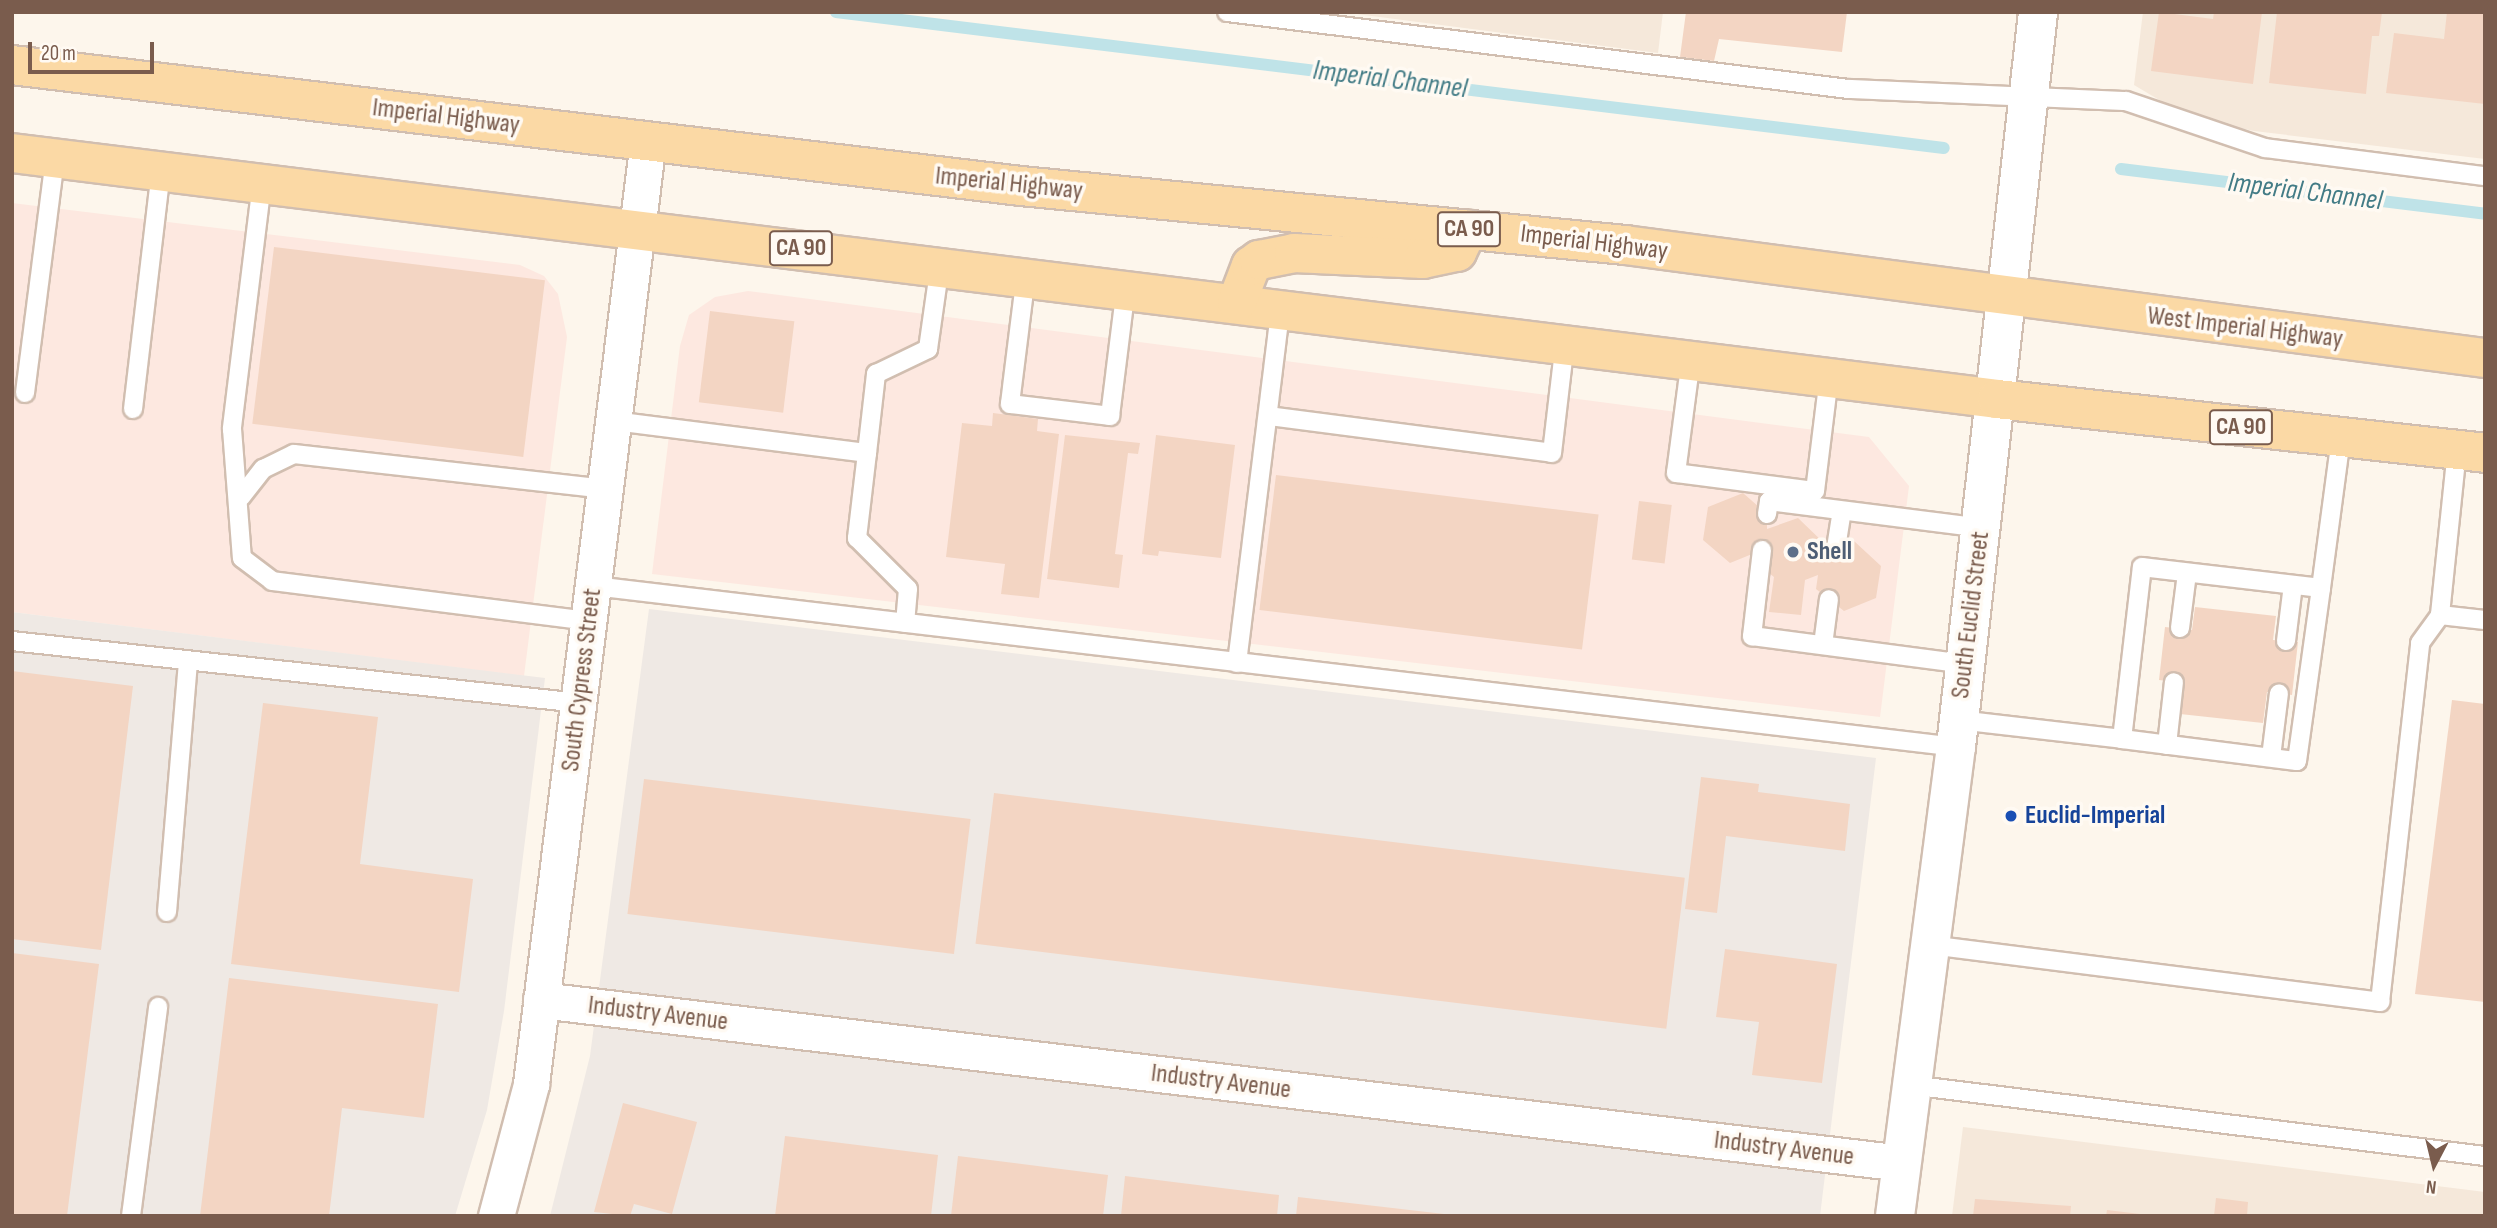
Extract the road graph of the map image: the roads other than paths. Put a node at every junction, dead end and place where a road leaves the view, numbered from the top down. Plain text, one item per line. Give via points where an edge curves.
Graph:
1 (1227, 12) edge
2 (2038, 12) edge
3 (12, 65) edge
4 (2029, 94) junction
5 (648, 141) junction
6 (12, 153) edge
7 (55, 158) junction
8 (161, 170) junction
9 (2485, 176) edge
10 (262, 183) junction
11 (638, 228) junction
12 (1468, 229) junction
13 (940, 265) junction
14 (1026, 275) junction
15 (1126, 288) junction
16 (2006, 298) junction
17 (1237, 302) junction
18 (1281, 307) junction
19 (1565, 343) junction
20 (2485, 358) edge
21 (1691, 359) junction
22 (1829, 377) junction
23 (25, 393) dead end
24 (1997, 399) junction
25 (133, 409) dead end
26 (1269, 416) junction
27 (614, 421) junction
28 (2341, 439) junction
29 (2471, 452) edge
30 (867, 453) junction
31 (606, 489) junction
32 (241, 497) junction
33 (1813, 499) junction
34 (1842, 511) junction
35 (1982, 528) junction
36 (1836, 548) dead end
37 (1762, 550) dead end
38 (2187, 573) junction
39 (2293, 585) junction
40 (594, 586) junction
41 (2321, 588) junction
42 (1829, 599) dead end
43 (2440, 615) junction
44 (2485, 620) edge
45 (590, 621) junction
46 (905, 623) junction
47 (2180, 628) dead end
48 (12, 640) edge
49 (2286, 641) dead end
50 (1822, 645) junction
51 (188, 662) junction
52 (1237, 663) junction
53 (1966, 664) junction
54 (2174, 682) dead end
55 (2279, 693) dead end
56 (579, 703) junction
57 (1957, 733) junction
58 (2122, 739) junction
59 (2167, 744) junction
60 (2271, 757) junction
61 (167, 912) dead end
62 (1930, 945) junction
63 (541, 1000) junction
64 (158, 1007) dead end
65 (1910, 1085) junction
66 (2485, 1156) edge
67 (1901, 1163) junction
68 (131, 1216) edge
69 (496, 1216) edge
70 (1895, 1216) edge

1 - 4 lane via 1849,89
2 - 4 main road, South Euclid Street
3 - 5 main road, Imperial Highway / CA 90
4 - 9 lane via 2126,101 2265,149
4 - 16 main road, South Euclid Street
5 - 11 street, South Cypress Street
5 - 12 main road, Imperial Highway / CA 90 via 1021,186
6 - 7 main road, CA 90
7 - 8 main road, CA 90
7 - 23 lane
8 - 10 main road, CA 90
8 - 25 lane
10 - 11 main road, CA 90
10 - 32 lane via 232,429
11 - 13 main road, CA 90
11 - 27 street, South Cypress Street
12 - 16 main road, Imperial Highway / CA 90
12 - 17 main road via 1457,252 1423,260 1272,256 1251,266
13 - 14 main road, CA 90
13 - 30 lane via 928,349 876,374
14 - 15 main road, CA 90
14 - 15 lane via 1010,404 1110,416
15 - 17 main road, CA 90
16 - 20 main road, West Imperial Highway / CA 90
16 - 24 main road, South Euclid Street
17 - 18 main road, CA 90
18 - 19 main road, CA 90
18 - 26 lane
19 - 21 main road, CA 90
19 - 26 lane via 1552,453
21 - 22 main road, CA 90
21 - 33 lane via 1676,473 1769,500
22 - 24 main road, CA 90
22 - 33 lane
24 - 28 main road, CA 90
24 - 35 main road, South Euclid Street
26 - 52 lane
27 - 30 lane
27 - 31 street, South Cypress Street
28 - 29 main road, CA 90
28 - 41 lane
29 - 43 lane
30 - 46 lane via 858,538 908,589
31 - 32 lane via 294,454 263,469
31 - 40 street, South Cypress Street
32 - 45 lane via 242,558 272,580
33 - 34 lane
34 - 35 lane
34 - 36 lane
35 - 53 main road, South Euclid Street
37 - 50 lane via 1752,636
38 - 39 lane
38 - 47 lane
38 - 58 lane via 2142,567
39 - 41 lane
39 - 49 lane
40 - 45 street, South Cypress Street
40 - 46 lane
41 - 60 lane via 2297,761
42 - 50 lane
43 - 44 lane
43 - 62 lane via 2420,643 2380,1002
45 - 56 street, South Cypress Street
46 - 52 lane
48 - 51 lane
50 - 53 lane
51 - 56 lane
51 - 61 lane
52 - 57 lane
53 - 57 main road, South Euclid Street
54 - 59 lane
55 - 60 lane
56 - 63 street, South Cypress Street
57 - 58 lane
57 - 62 main road, South Euclid Street
58 - 59 lane
59 - 60 lane
62 - 65 main road, South Euclid Street
63 - 67 street, Industry Avenue
63 - 69 street, South Cypress Street via 531,1084
64 - 68 lane
65 - 66 lane
65 - 67 main road, South Euclid Street
67 - 70 main road, South Euclid Street

